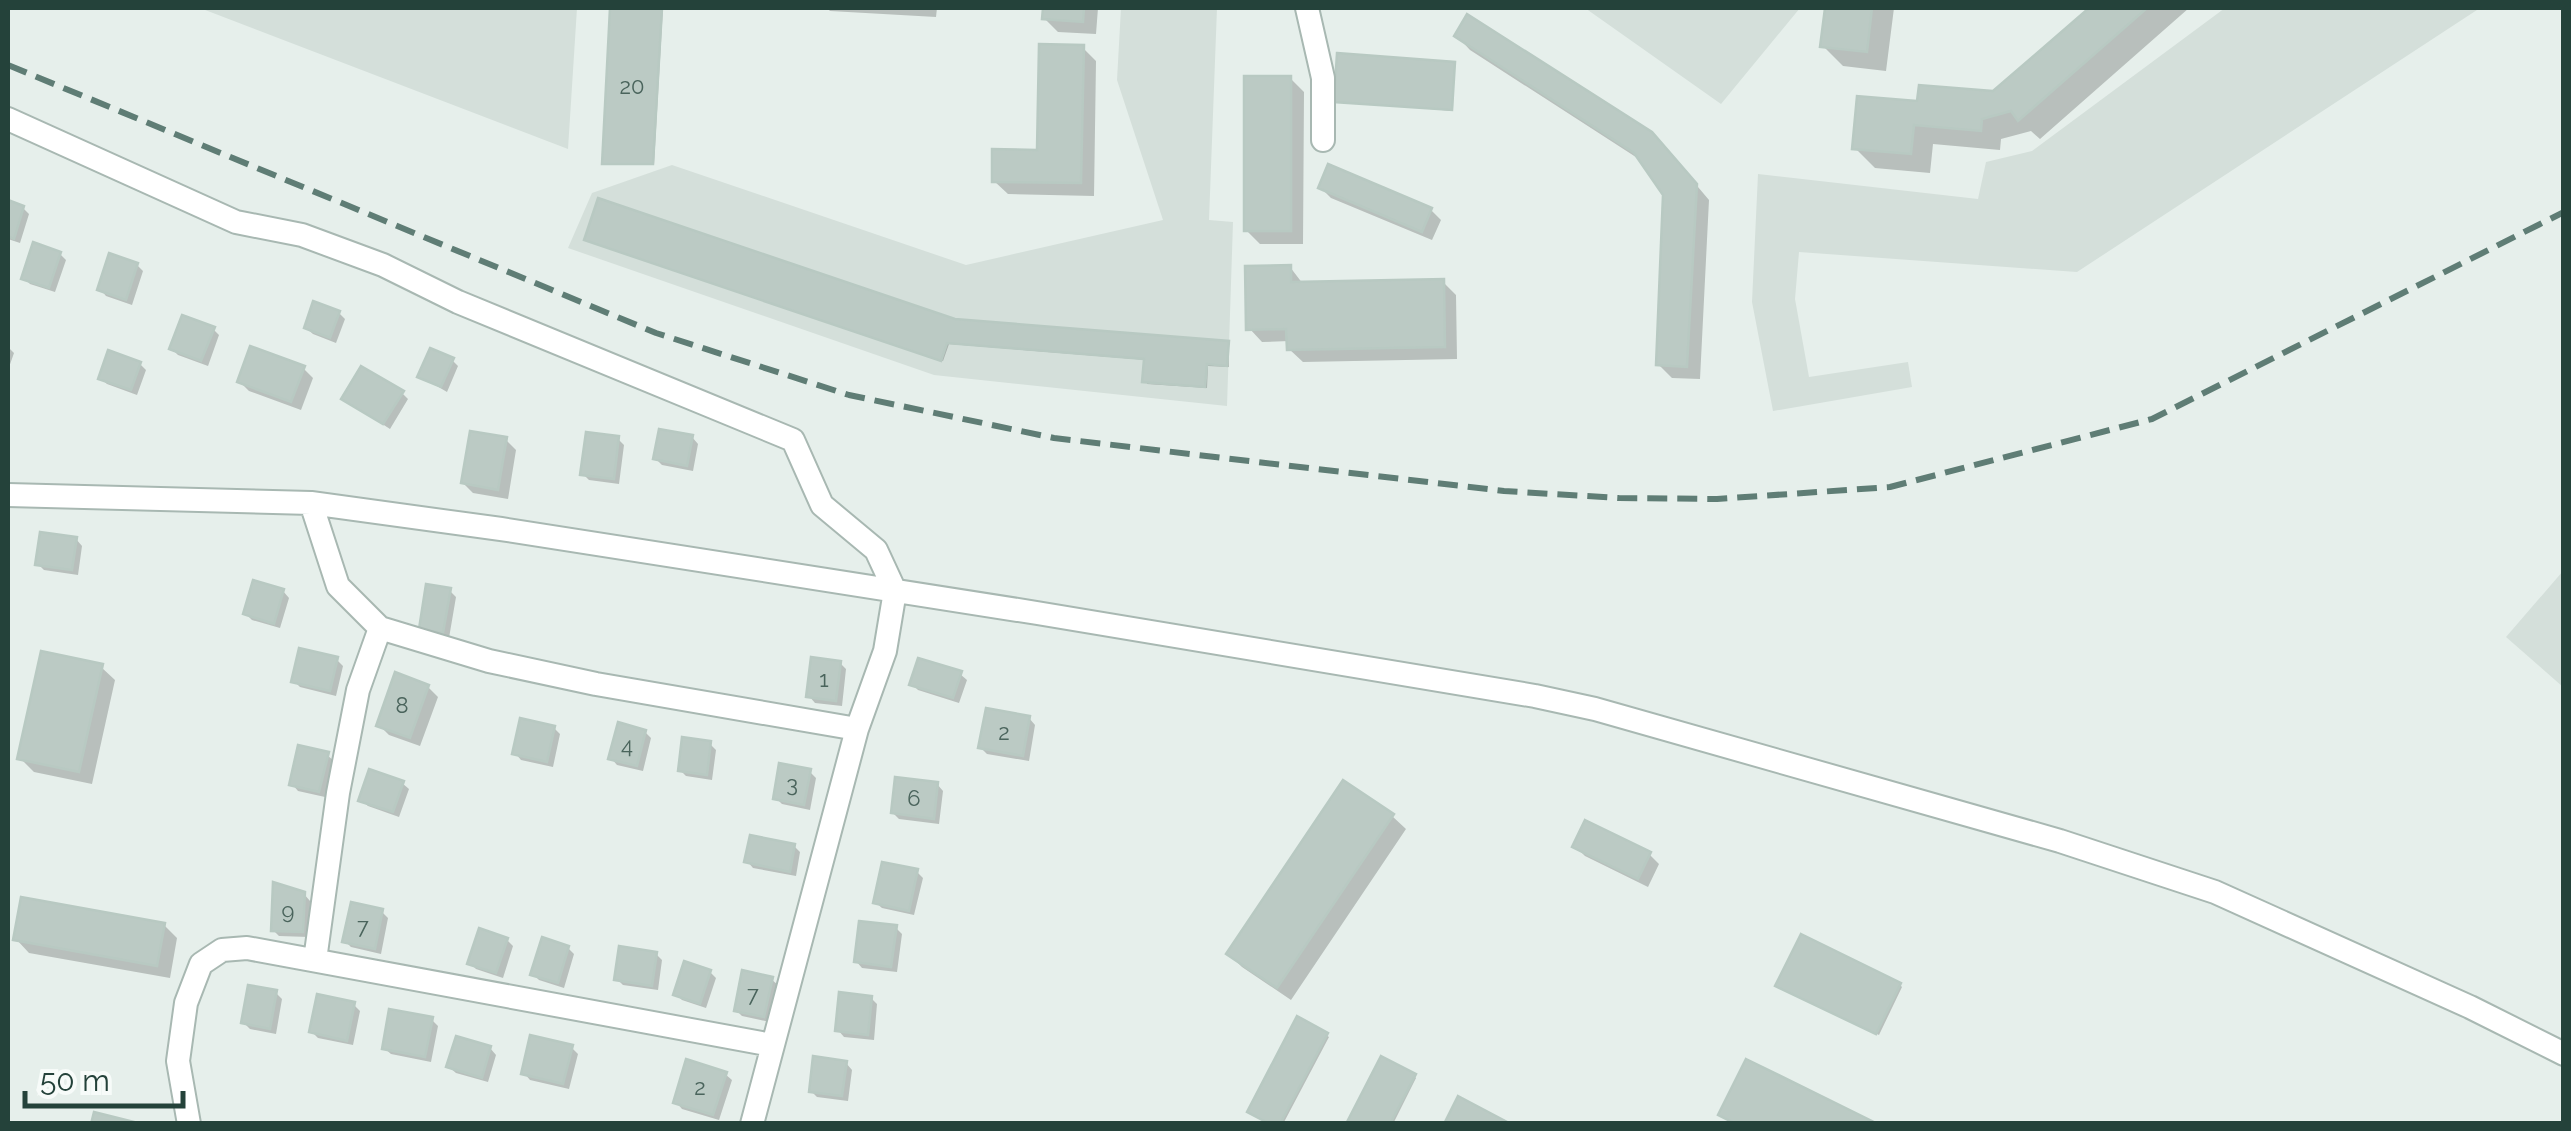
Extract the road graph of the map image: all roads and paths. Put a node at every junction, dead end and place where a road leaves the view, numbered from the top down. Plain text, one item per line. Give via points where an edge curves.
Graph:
1 (1307, 8) edge
2 (8, 118) edge
3 (1323, 140) dead end
4 (8, 495) edge
5 (310, 504) junction
6 (894, 591) junction
7 (380, 628) junction
8 (858, 729) junction
9 (315, 960) junction
10 (772, 1045) junction
11 (2564, 1054) edge
12 (189, 1124) edge
13 (752, 1124) edge

1 - 3 street via 1323,78
2 - 6 street via 236,222 302,235 383,265 793,440 822,505 876,550
4 - 5 street
5 - 6 street
5 - 7 street via 338,586
6 - 8 street via 885,651
6 - 11 street via 1594,710 2043,836 2215,892
7 - 8 street via 596,684
7 - 9 street via 358,690
8 - 10 street
9 - 10 street
9 - 12 street via 246,948 222,950 202,964 186,1003 178,1061
10 - 13 street

